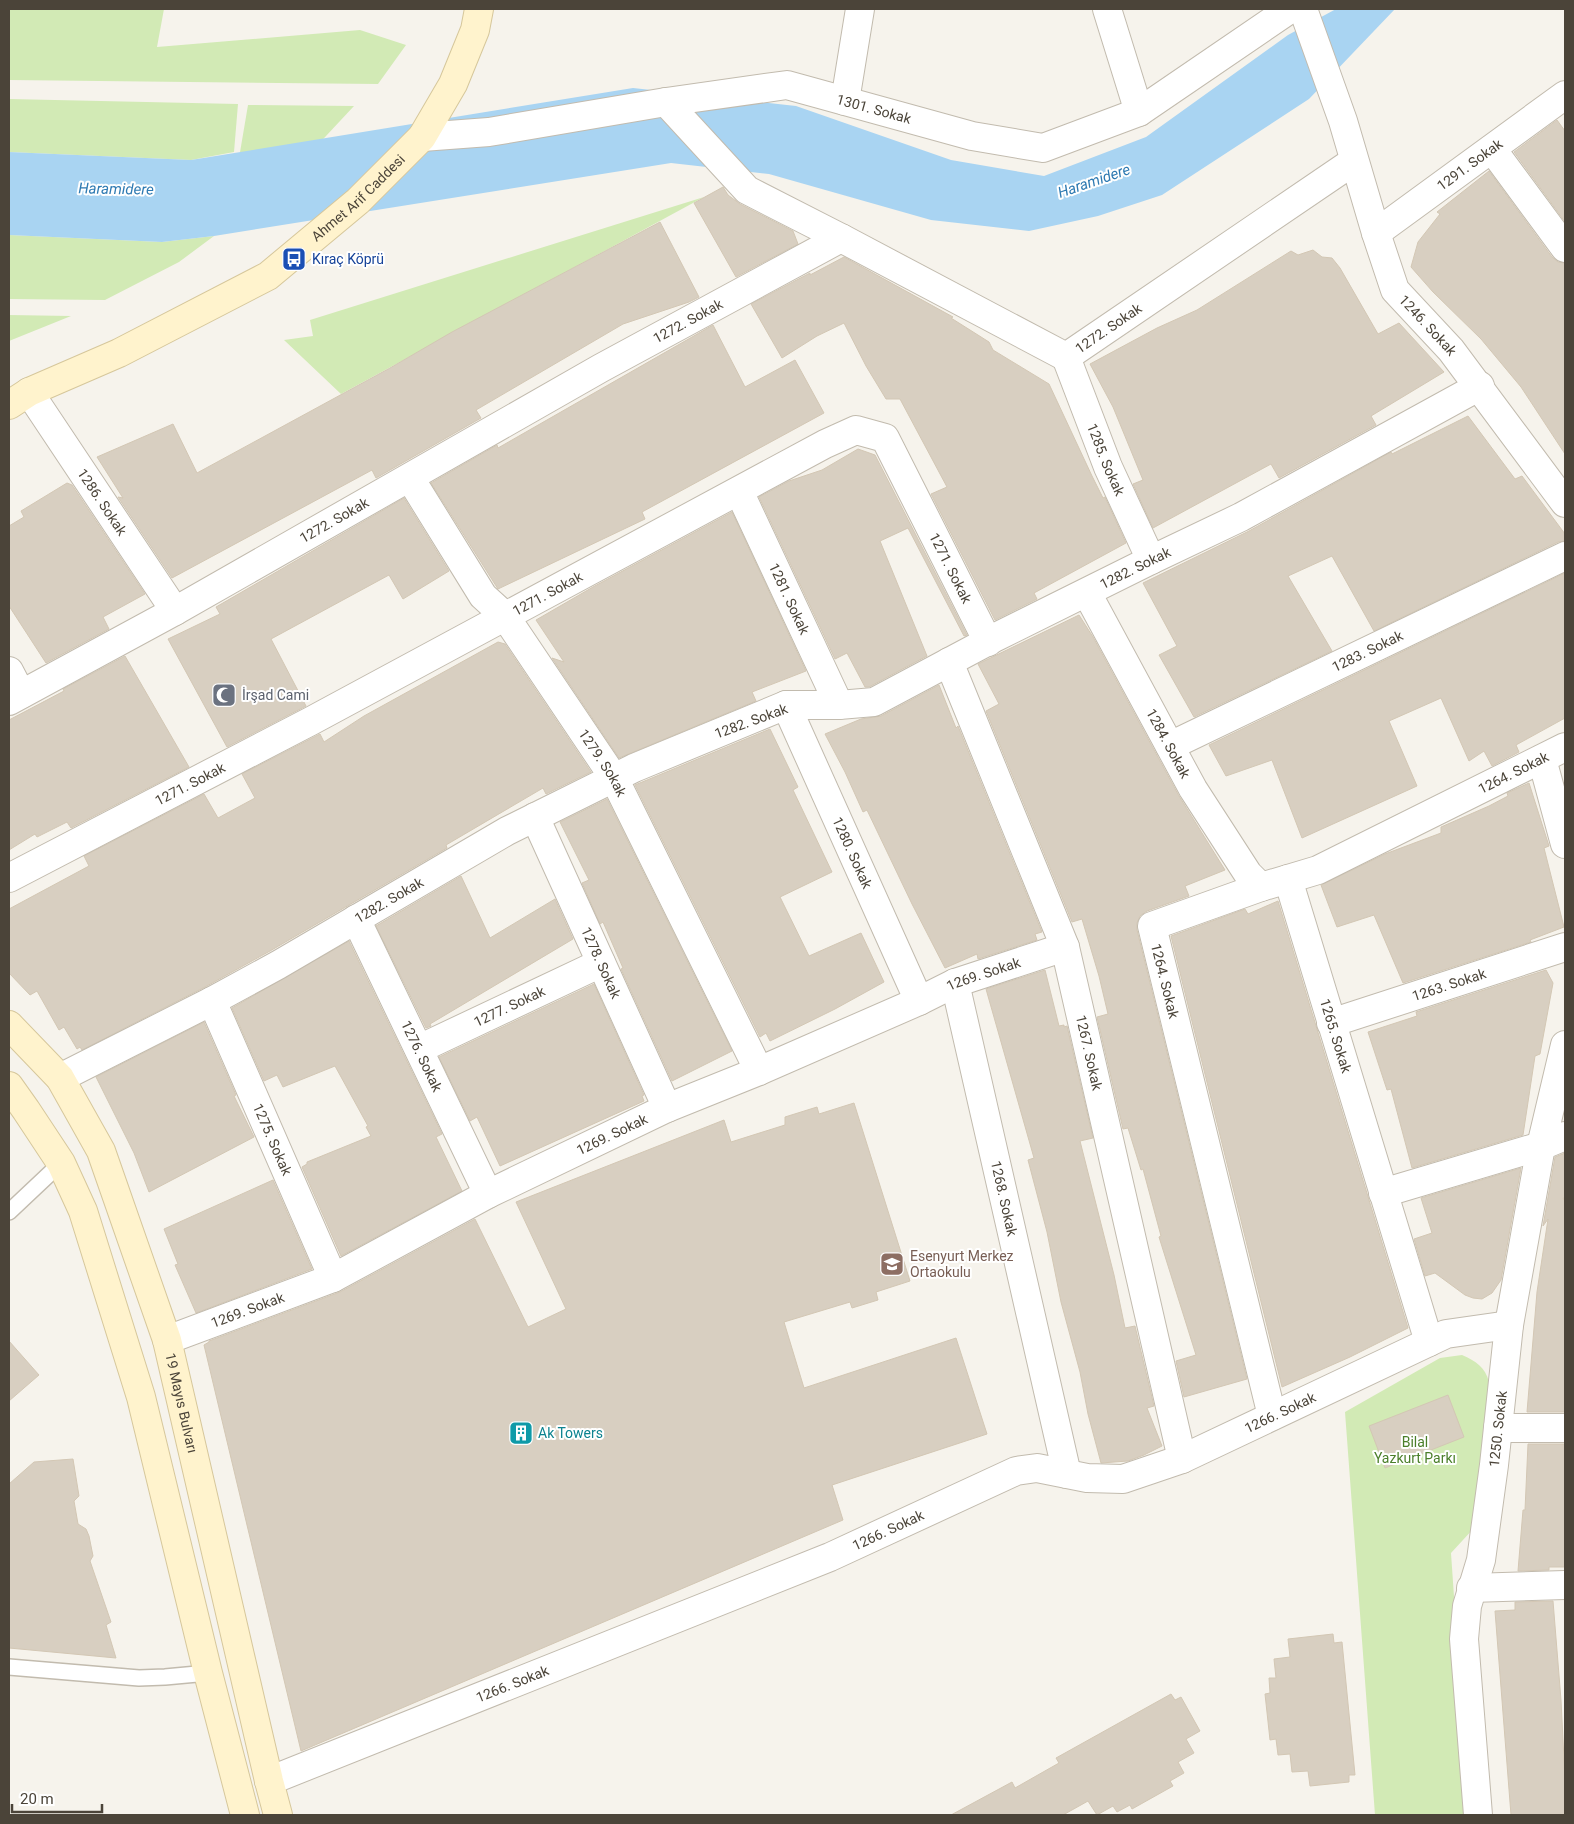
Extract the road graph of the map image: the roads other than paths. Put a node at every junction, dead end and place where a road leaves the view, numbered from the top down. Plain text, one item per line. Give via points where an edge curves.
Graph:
1 (479, 9) edge
2 (860, 9) edge
3 (1107, 9) edge
4 (1299, 10) edge
5 (1564, 100) edge
6 (845, 101) junction
7 (666, 102) junction
8 (1139, 112) junction
9 (422, 137) junction
10 (1492, 149) junction
11 (1354, 161) junction
12 (1376, 233) junction
13 (841, 238) junction
14 (1565, 248) edge
15 (1066, 357) junction
16 (1480, 386) junction
17 (16, 397) edge
18 (410, 478) junction
19 (739, 491) junction
20 (1565, 503) edge
21 (1565, 556) edge
22 (1151, 560) junction
23 (1087, 593) junction
24 (175, 611) junction
25 (505, 616) junction
26 (988, 642) junction
27 (949, 662) junction
28 (13, 689) edge
29 (786, 705) junction
30 (839, 705) junction
31 (1170, 746) junction
32 (1554, 753) edge
33 (614, 778) junction
34 (535, 817) junction
35 (1565, 844) edge
36 (9, 878) edge
37 (1288, 879) junction
38 (1262, 887) junction
39 (356, 919) junction
40 (1065, 947) junction
41 (1565, 947) edge
42 (601, 963) junction
43 (955, 983) junction
44 (212, 1001) junction
45 (919, 1001) junction
46 (1332, 1023) junction
47 (9, 1025) edge
48 (1565, 1045) edge
49 (418, 1049) junction
50 (760, 1071) junction
51 (60, 1078) junction
52 (9, 1086) edge
53 (667, 1108) junction
54 (1553, 1141) edge
55 (61, 1163) junction
56 (1383, 1193) junction
57 (488, 1194) junction
58 (9, 1212) edge
59 (333, 1278) junction
60 (1509, 1325) junction
61 (167, 1340) junction
62 (1429, 1342) junction
63 (1272, 1416) junction
64 (1498, 1428) junction
65 (1565, 1428) edge
66 (1182, 1459) junction
67 (1067, 1474) junction
68 (1565, 1585) edge
69 (1471, 1588) junction
70 (9, 1667) edge
71 (208, 1673) junction
72 (269, 1781) junction
73 (245, 1815) edge
74 (278, 1815) edge
75 (1478, 1815) edge

1 - 9 main road, Ahmet Arif Caddesi via 475,30 453,84
2 - 6 street
3 - 8 street
4 - 8 street, 1301. Sokak
4 - 11 street, 1246. Sokak via 1343,121
5 - 10 street, 1291. Sokak
6 - 7 street, 1301. Sokak via 787,85
6 - 8 street, 1301. Sokak via 972,136 1043,148
7 - 9 street, 1301. Sokak via 489,132
7 - 13 street via 747,190
9 - 17 main road, Ahmet Arif Caddesi via 358,201 268,276 119,353
10 - 12 street, 1291. Sokak
10 - 14 street
11 - 12 street, 1246. Sokak
11 - 15 street, 1272. Sokak
12 - 16 street, 1246. Sokak via 1395,290
13 - 15 street, 1272. Sokak
13 - 18 street, 1272. Sokak via 601,368
15 - 22 street, 1285. Sokak via 1108,467
16 - 20 street, 1246. Sokak
16 - 22 street, 1282. Sokak via 1241,517
17 - 24 street, 1286. Sokak
18 - 24 street, 1272. Sokak
18 - 25 street, 1279. Sokak via 483,596
19 - 25 street, 1271. Sokak
19 - 26 street, 1271. Sokak via 856,430 885,438
19 - 30 street, 1281. Sokak
21 - 31 street, 1283. Sokak
22 - 23 street, 1282. Sokak
23 - 26 street, 1282. Sokak
23 - 31 street, 1284. Sokak
24 - 28 street, 1272. Sokak
25 - 33 street, 1279. Sokak
25 - 36 street, 1271. Sokak
26 - 27 street, 1282. Sokak
27 - 30 street, 1282. Sokak via 874,702
27 - 40 street, 1267. Sokak
29 - 30 street, 1282. Sokak
29 - 33 street, 1282. Sokak
29 - 45 street, 1280. Sokak
31 - 38 street, 1284. Sokak via 1193,789 1248,874
32 - 35 street
32 - 37 street, 1264. Sokak via 1318,870
33 - 34 street, 1282. Sokak
33 - 50 street, 1279. Sokak
34 - 39 street, 1282. Sokak
34 - 42 street, 1278. Sokak
37 - 38 street, 1264. Sokak
37 - 46 street, 1265. Sokak
38 - 63 street, 1264. Sokak via 1152,926
39 - 44 street, 1282. Sokak
39 - 49 street, 1276. Sokak
40 - 43 street, 1269. Sokak
40 - 66 street, 1267. Sokak
41 - 46 street, 1263. Sokak
42 - 49 street, 1277. Sokak
42 - 53 street, 1278. Sokak
43 - 45 street, 1269. Sokak
43 - 67 street, 1268. Sokak
44 - 51 street, 1282. Sokak
44 - 59 street, 1275. Sokak
45 - 50 street, 1269. Sokak
46 - 56 street, 1265. Sokak
47 - 51 main road, 19 Mayıs Bulvarı
48 - 54 street, 1250. Sokak
49 - 57 street, 1276. Sokak
50 - 53 street, 1269. Sokak
51 - 61 main road, 19 Mayıs Bulvarı via 101,1151
52 - 55 main road
53 - 57 street, 1269. Sokak
54 - 56 street
54 - 60 street, 1250. Sokak
55 - 58 lane
55 - 71 main road via 84,1211 141,1397
56 - 62 street, 1265. Sokak
57 - 59 street, 1269. Sokak
59 - 61 street, 1269. Sokak
60 - 62 street, 1266. Sokak via 1446,1334
60 - 64 street, 1250. Sokak
61 - 72 main road, 19 Mayıs Bulvarı
62 - 63 street, 1266. Sokak
63 - 66 street, 1266. Sokak
64 - 65 street
64 - 69 street, 1250. Sokak via 1481,1560
66 - 67 street, 1266. Sokak via 1123,1479
67 - 72 street, 1266. Sokak via 1037,1468 1016,1471 830,1557
68 - 69 street
69 - 75 street, 1250. Sokak via 1464,1639
70 - 71 lane via 139,1678
71 - 73 main road
72 - 74 main road, 19 Mayıs Bulvarı

